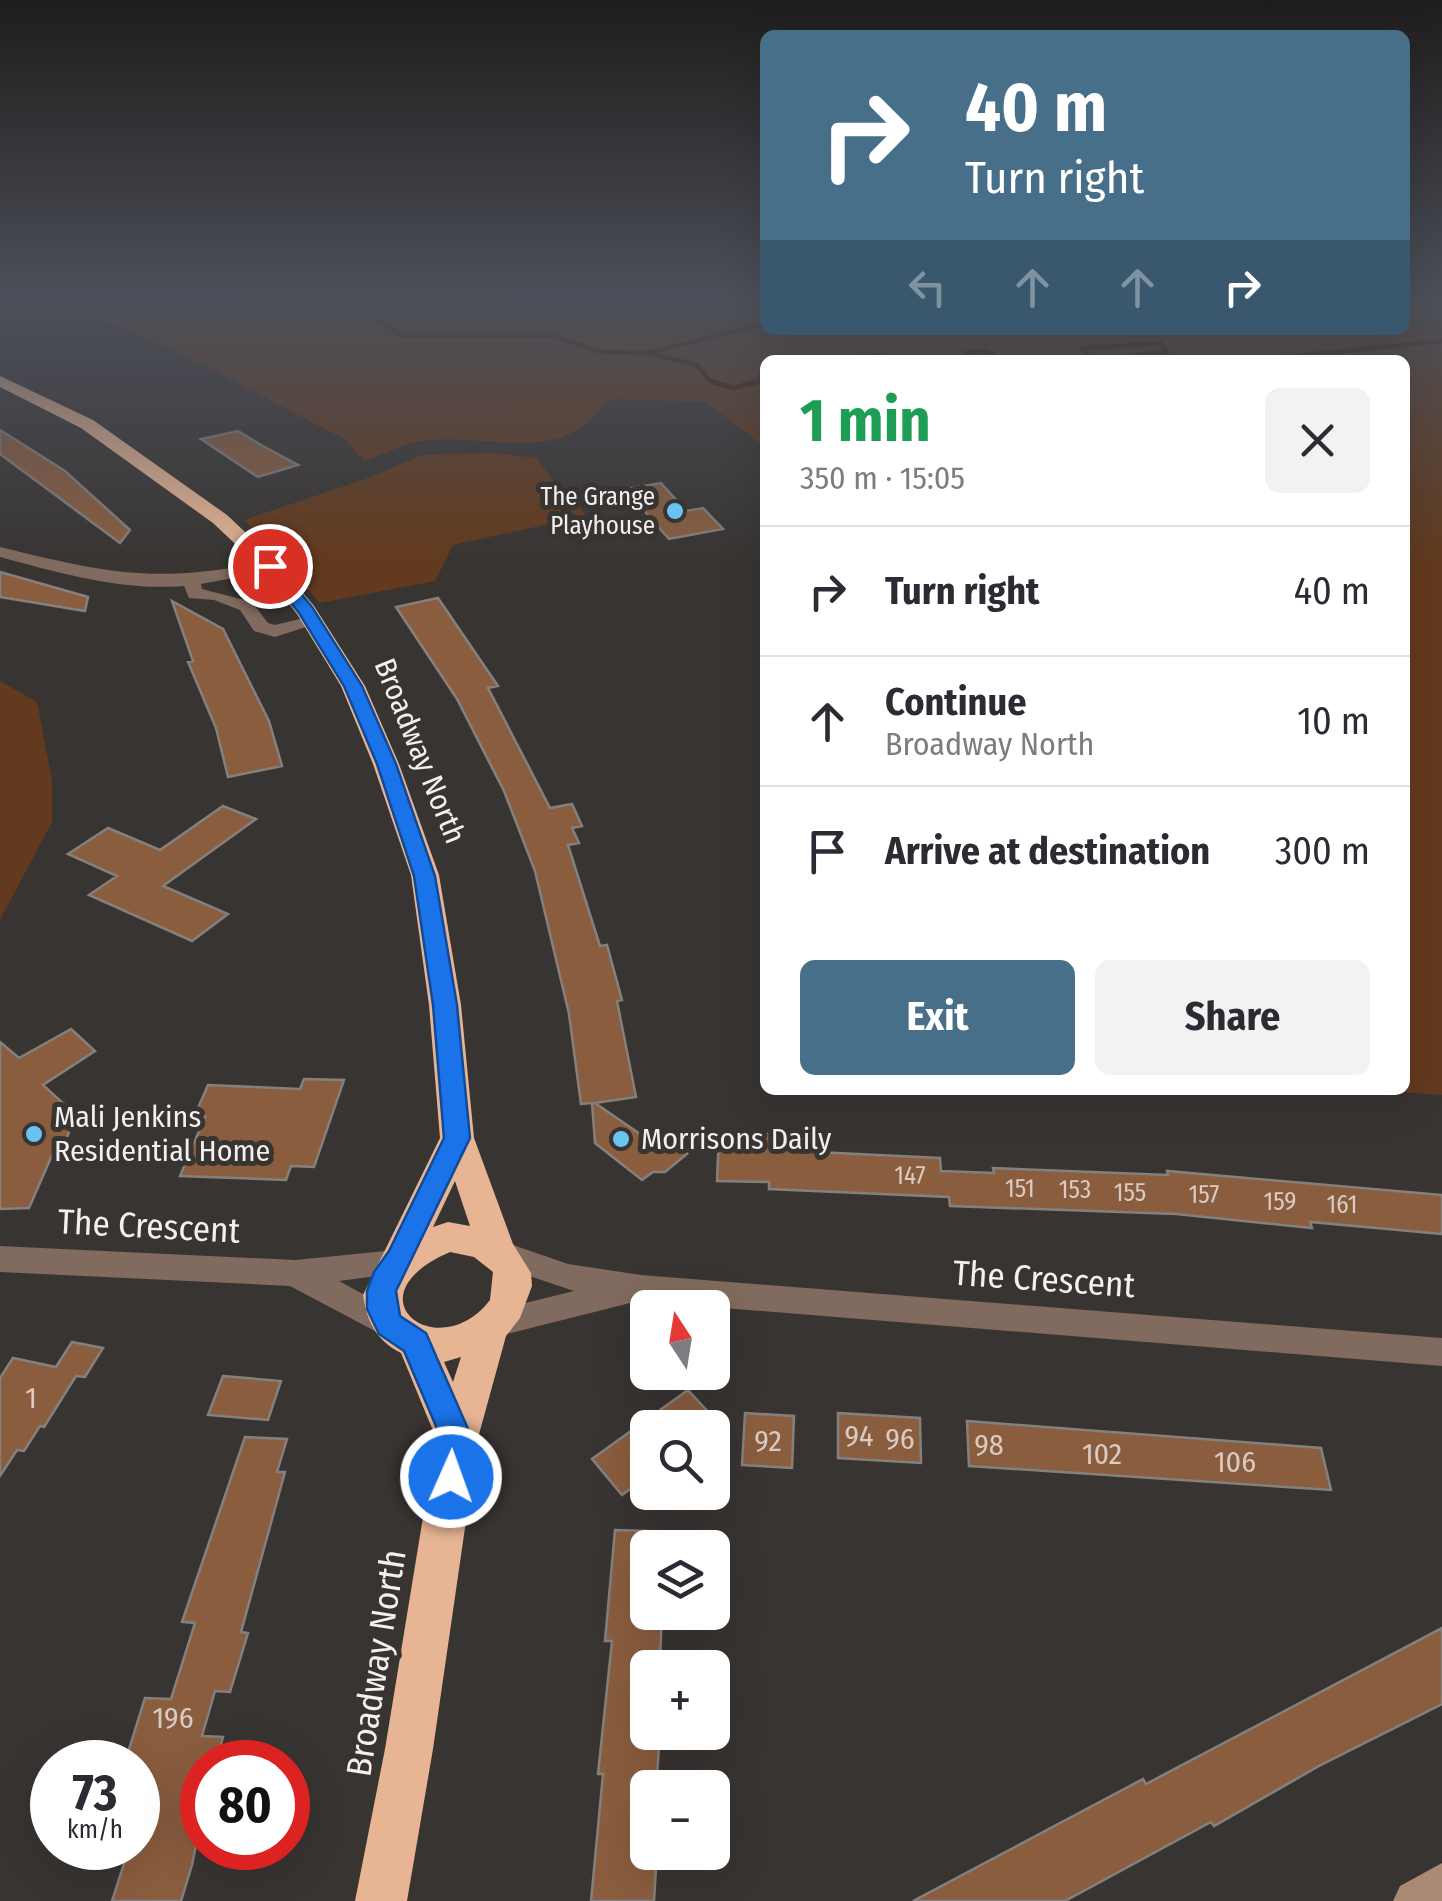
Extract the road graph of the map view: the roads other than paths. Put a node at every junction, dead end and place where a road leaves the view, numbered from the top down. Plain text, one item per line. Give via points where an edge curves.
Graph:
1 (12, 387) edge
2 (0, 552) edge
3 (270, 566) junction
4 (191, 580) junction
5 (312, 622) junction
6 (457, 1138) junction
7 (498, 1250) junction
8 (398, 1261) junction
9 (2, 1262) edge
10 (295, 1273) junction
11 (640, 1288) junction
12 (492, 1326) junction
13 (403, 1334) junction
14 (1442, 1352) edge
15 (457, 1438) junction
16 (1442, 1885) edge
17 (381, 1901) edge
18 (1416, 1901) edge

1 - 3 highway, Broadway North via 87,424 165,477
2 - 4 street via 109,578
3 - 4 street
3 - 5 highway, Broadway North
4 - 5 street via 195,594 246,606 261,627 275,631
5 - 6 highway, Broadway North via 353,686 424,876
6 - 7 highway, Broadway North
6 - 8 highway
7 - 8 highway via 474,1238 448,1237
7 - 11 street, The Crescent via 568,1277
7 - 12 highway via 513,1278 512,1296
8 - 10 street, The Crescent
8 - 13 highway via 381,1291 382,1309
9 - 10 street, The Crescent
10 - 13 street, The Crescent
11 - 12 street, The Crescent
11 - 14 street, The Crescent
12 - 13 highway via 466,1341 440,1345
12 - 15 highway, Broadway North
13 - 15 highway
15 - 17 highway, Broadway North
16 - 18 main road

